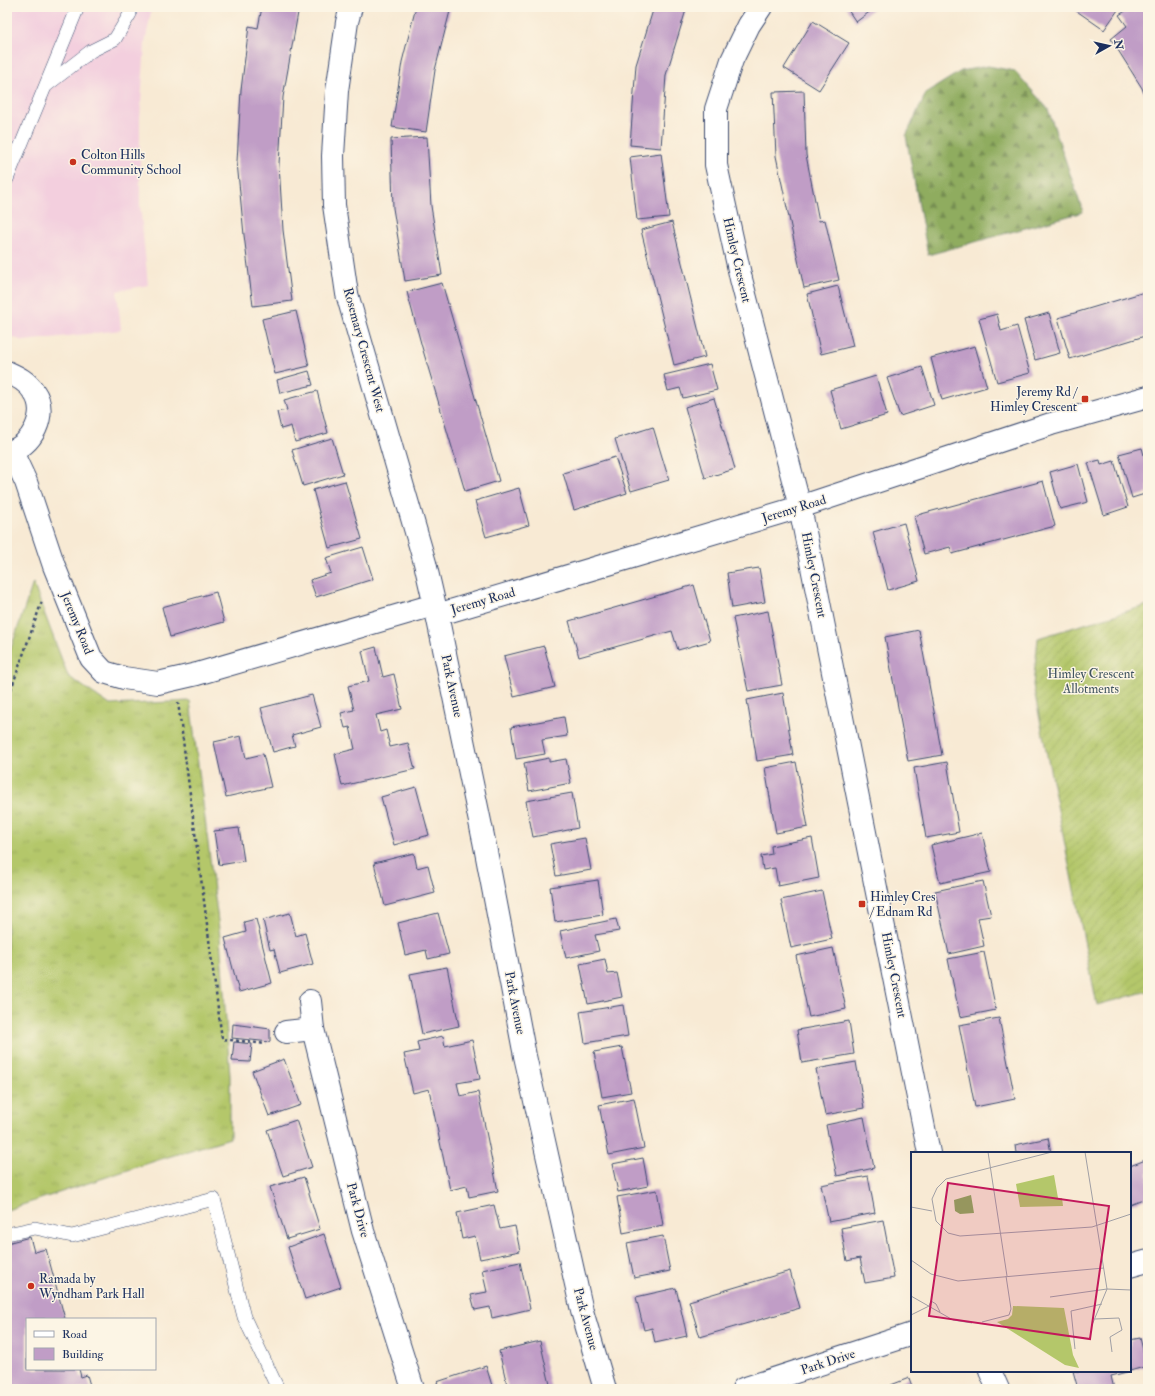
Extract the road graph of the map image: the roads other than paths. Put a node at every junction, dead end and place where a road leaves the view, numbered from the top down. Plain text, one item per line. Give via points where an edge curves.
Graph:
1 (78, 7) edge
2 (130, 7) edge
3 (351, 7) edge
4 (761, 7) edge
5 (46, 86) junction
6 (7, 179) edge
7 (7, 372) edge
8 (1148, 397) edge
9 (9, 452) edge
10 (800, 507) junction
11 (436, 610) junction
12 (310, 1001) dead end
13 (313, 1029) junction
14 (286, 1032) dead end
15 (929, 1152) edge
16 (7, 1234) edge
17 (1148, 1261) edge
18 (1131, 1266) edge
19 (911, 1334) edge
20 (990, 1372) edge
21 (278, 1389) edge
22 (413, 1389) edge
23 (606, 1389) edge
24 (743, 1389) edge
25 (998, 1389) edge

1 - 5 lane
2 - 5 lane via 130,14 115,39 91,51
3 - 11 street, Rosemary Crescent West via 337,91 333,156 336,220 347,294 425,563
4 - 10 street, Himley Crescent via 749,24 732,60 716,109 716,165 740,278
5 - 6 lane
7 - 9 street, Jeremy Road via 23,379 35,393 40,410 37,427 27,442
8 - 10 street, Jeremy Road via 1050,424
9 - 11 street, Jeremy Road via 26,482 54,566 91,658 104,672 158,683
10 - 11 street, Jeremy Road
10 - 15 street, Himley Crescent
11 - 23 street, Park Avenue via 525,1056 582,1311
12 - 13 street, Park Drive
13 - 14 street
13 - 22 street, Park Drive via 363,1231
16 - 21 lane via 35,1228 72,1236 214,1200 244,1316
17 - 18 street
19 - 24 street, Park Drive
20 - 25 street

